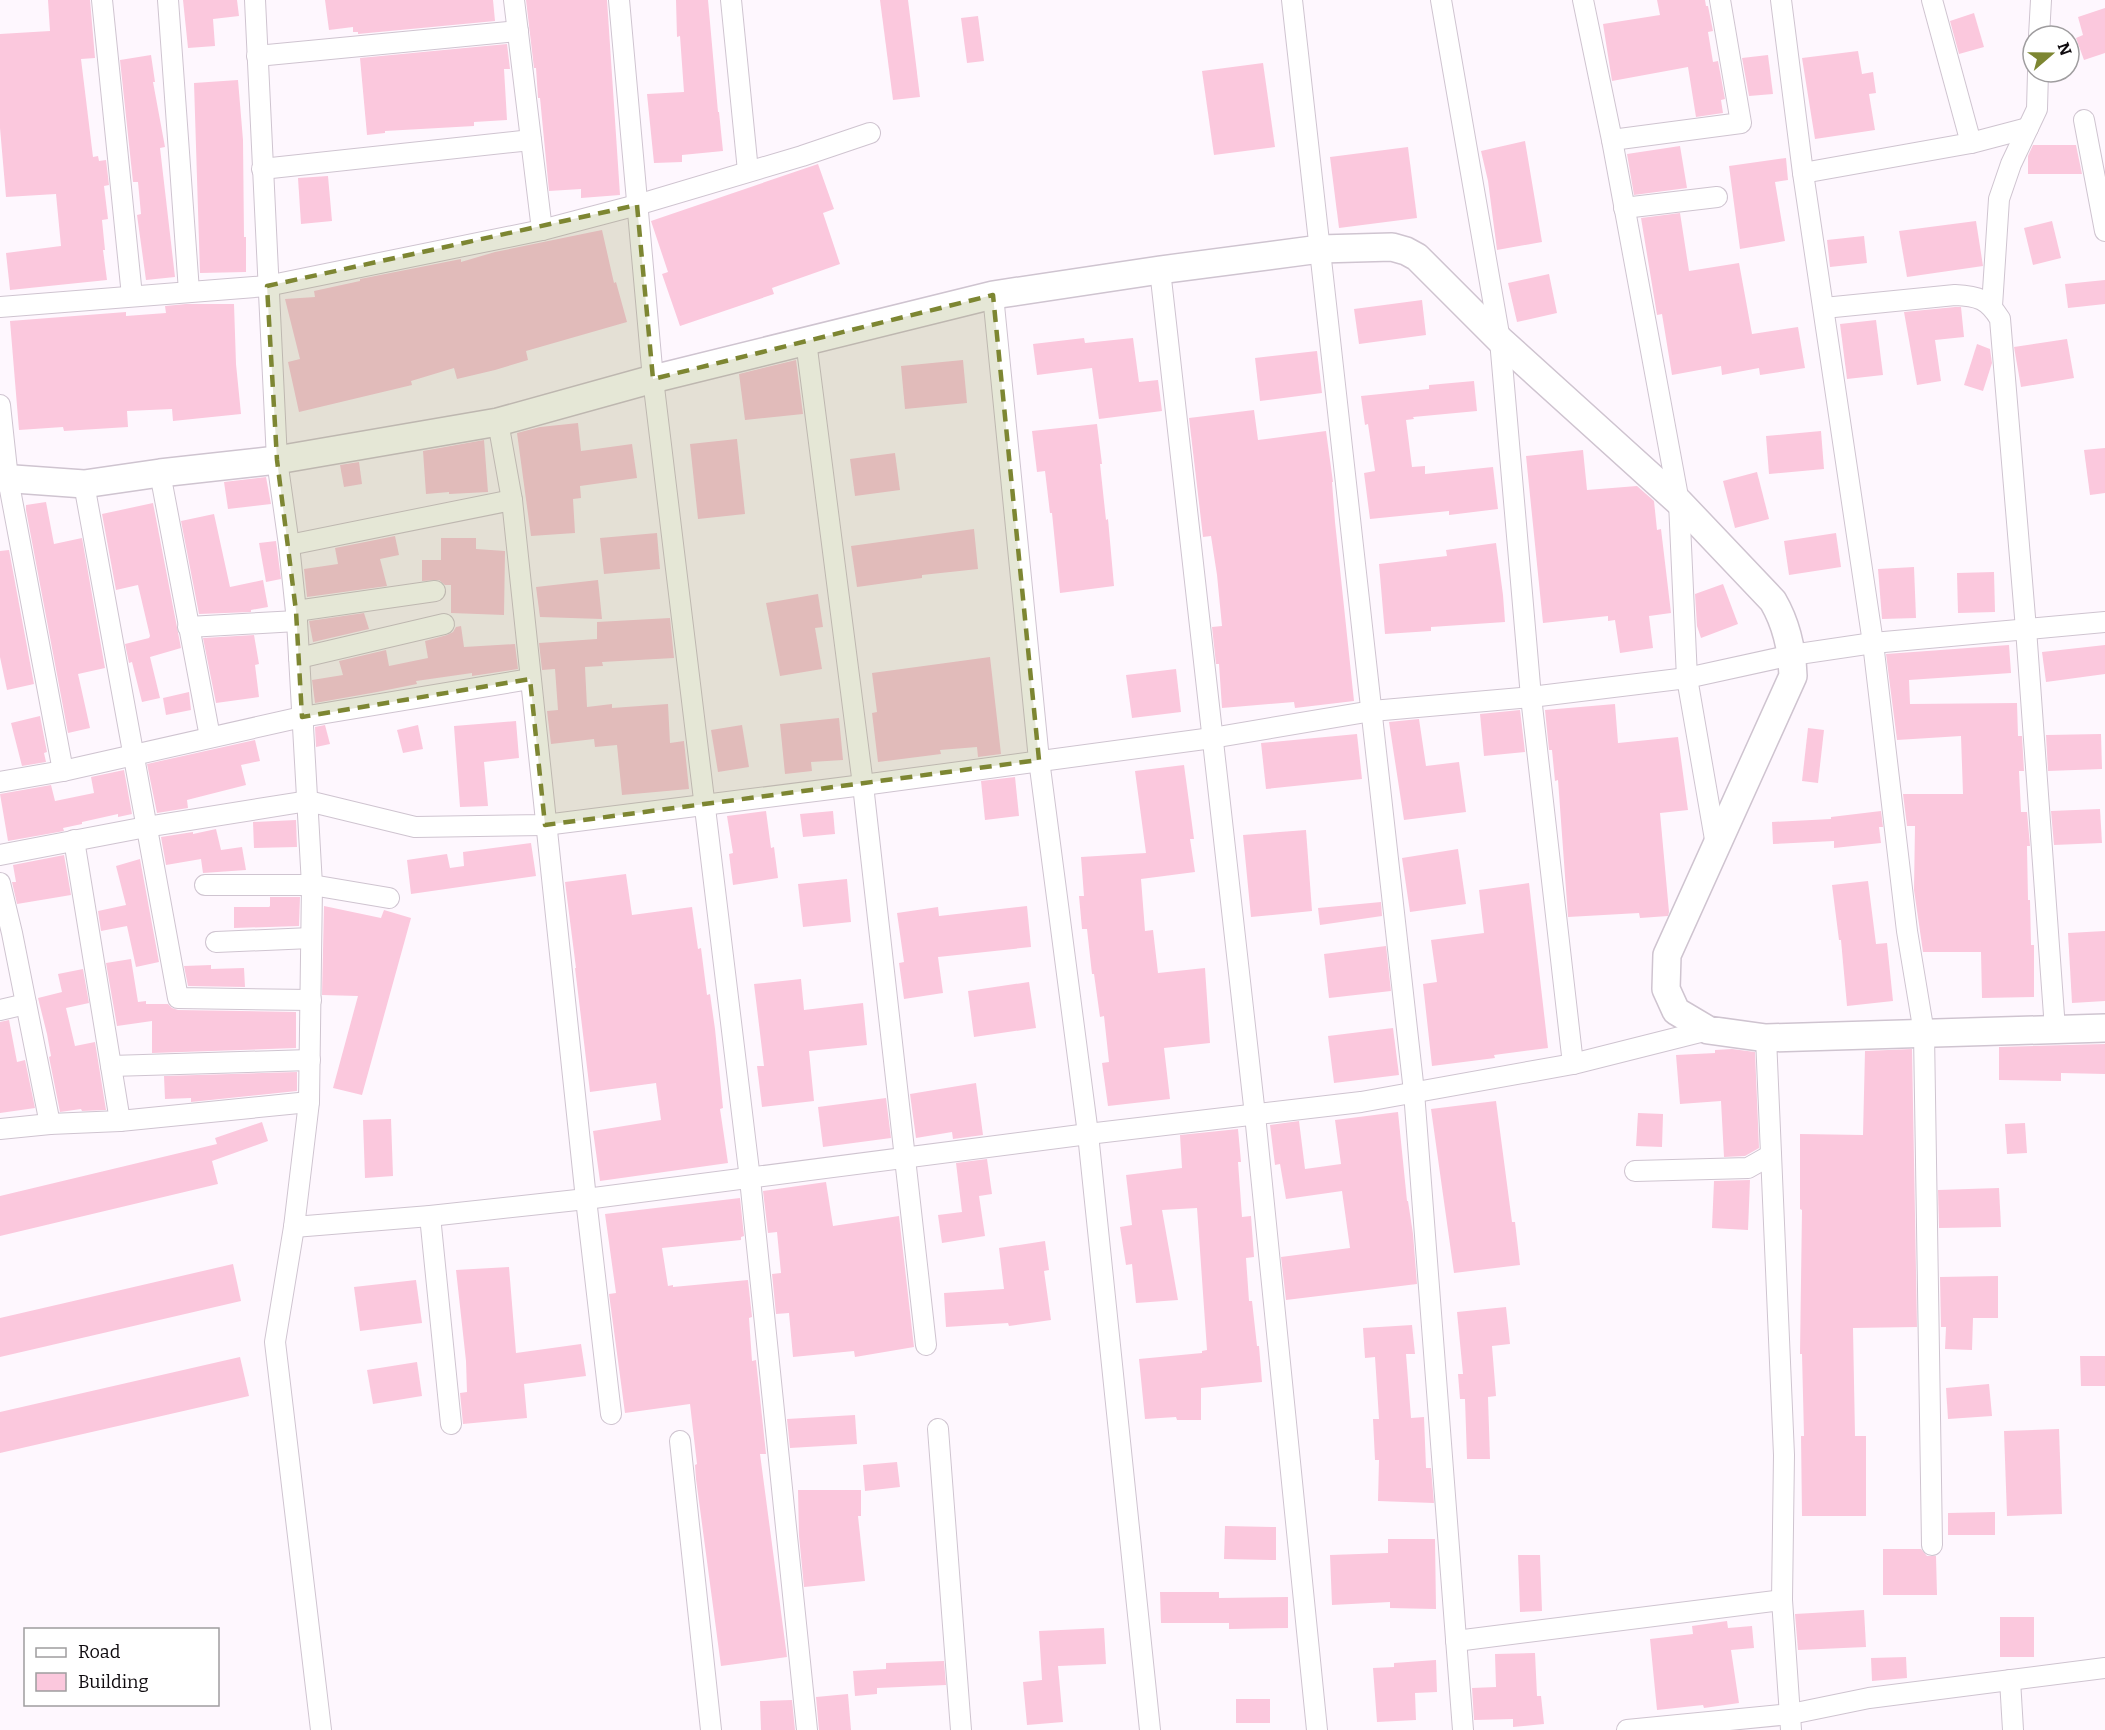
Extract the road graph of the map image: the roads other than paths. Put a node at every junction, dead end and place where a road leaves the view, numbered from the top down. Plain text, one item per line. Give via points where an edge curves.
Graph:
1 (102, 0) edge
2 (168, 0) edge
3 (255, 0) edge
4 (514, 0) edge
5 (619, 0) edge
6 (730, 0) edge
7 (1292, 0) edge
8 (1441, 0) edge
9 (1584, 0) edge
10 (1720, 0) edge
11 (1781, 0) edge
12 (1932, 0) edge
13 (2041, 0) edge
14 (2040, 24) edge
15 (518, 31) junction
16 (257, 56) junction
17 (2038, 84) edge
18 (2084, 120) dead end
19 (2028, 128) junction
20 (870, 133) dead end
21 (531, 140) junction
22 (1612, 140) junction
23 (1971, 143) junction
24 (262, 169) junction
25 (748, 171) junction
26 (1803, 173) junction
27 (1717, 197) dead end
28 (637, 205) junction
29 (1624, 208) junction
30 (542, 230) junction
31 (2105, 231) edge
32 (1320, 249) junction
33 (1160, 270) junction
34 (267, 286) junction
35 (189, 291) junction
36 (993, 295) junction
37 (132, 296) junction
38 (1992, 306) junction
39 (0, 307) edge
40 (1824, 308) junction
41 (1500, 340) junction
42 (806, 341) junction
43 (653, 380) junction
44 (0, 405) edge
45 (498, 422) junction
46 (277, 460) junction
47 (160, 473) junction
48 (4, 478) edge
49 (84, 484) junction
50 (512, 500) junction
51 (1678, 502) junction
52 (290, 545) junction
53 (435, 591) dead end
54 (296, 616) junction
55 (2105, 622) edge
56 (444, 624) dead end
57 (188, 627) junction
58 (2026, 629) junction
59 (1873, 643) junction
60 (1792, 656) junction
61 (299, 658) junction
62 (1687, 678) junction
63 (530, 679) junction
64 (1531, 698) junction
65 (1372, 711) junction
66 (302, 717) junction
67 (210, 737) junction
68 (1212, 738) junction
69 (135, 754) junction
70 (1039, 760) junction
71 (63, 771) junction
72 (0, 782) edge
73 (863, 785) junction
74 (308, 801) junction
75 (704, 804) junction
76 (545, 825) junction
77 (146, 827) junction
78 (74, 840) junction
79 (1716, 845) junction
80 (0, 855) edge
81 (0, 883) edge
82 (205, 885) dead end
83 (312, 885) junction
84 (389, 898) dead end
85 (6, 934) edge
86 (311, 938) junction
87 (216, 942) dead end
88 (311, 1000) junction
89 (26, 1004) junction
90 (0, 1010) edge
91 (2105, 1028) edge
92 (2055, 1029) junction
93 (1708, 1030) junction
94 (1923, 1033) junction
95 (1766, 1038) junction
96 (310, 1060) junction
97 (1573, 1064) junction
98 (111, 1066) junction
99 (1414, 1092) junction
100 (309, 1102) junction
101 (1255, 1115) junction
102 (120, 1121) junction
103 (50, 1124) junction
104 (0, 1129) edge
105 (1088, 1134) junction
106 (1771, 1155) junction
107 (904, 1158) junction
108 (1635, 1171) dead end
109 (750, 1179) junction
110 (586, 1199) junction
111 (430, 1216) junction
112 (294, 1227) junction
113 (926, 1345) dead end
114 (611, 1414) dead end
115 (451, 1424) dead end
116 (938, 1429) dead end
117 (680, 1441) dead end
118 (1932, 1545) dead end
119 (1782, 1600) junction
120 (1456, 1641) junction
121 (2105, 1668) edge
122 (2010, 1680) junction
123 (1791, 1722) edge
124 (321, 1730) edge
125 (711, 1730) edge
126 (807, 1730) edge
127 (961, 1730) edge
128 (1150, 1730) edge
129 (1317, 1730) edge
130 (1463, 1730) edge
131 (1627, 1730) edge
132 (2013, 1730) edge

1 - 37 street
2 - 35 street
3 - 16 street
4 - 15 street
5 - 28 street
6 - 25 street
7 - 32 street
8 - 41 street
9 - 22 street
10 - 22 street via 1741,123
11 - 26 street
12 - 23 street
13 - 14 street
15 - 16 street
15 - 21 street
16 - 24 street
17 - 19 street via 2037,109
18 - 31 street
19 - 23 street
19 - 38 street via 1999,199
20 - 25 street
21 - 24 street
21 - 30 street
22 - 29 street
23 - 26 street
24 - 34 street
25 - 28 street
26 - 40 street
27 - 29 street
28 - 30 street
28 - 43 street
29 - 51 street
30 - 34 street
32 - 33 street
32 - 41 street via 1392,247 1406,251
32 - 65 street
33 - 36 street
33 - 68 street
34 - 35 street
34 - 46 street
35 - 37 street
36 - 42 street
36 - 70 street
37 - 39 street
38 - 40 street via 1973,296 1955,295
38 - 58 street via 2000,319
40 - 59 street
41 - 51 street
41 - 64 street
42 - 43 street
42 - 73 street
43 - 45 street
43 - 75 street
44 - 48 street
45 - 46 street
45 - 50 street
46 - 47 street
46 - 52 street
47 - 49 street
47 - 57 street
48 - 49 street
48 - 71 street
49 - 69 street
50 - 52 street
50 - 63 street
51 - 60 street via 1773,601 1782,616
51 - 62 street
52 - 54 street
53 - 54 street
54 - 57 street
54 - 61 street
55 - 58 street
56 - 61 street
57 - 67 street
58 - 59 street
58 - 92 street
59 - 60 street
59 - 94 street
60 - 62 street
60 - 79 street via 1793,676
61 - 66 street
62 - 64 street
62 - 79 street
63 - 66 street
63 - 76 street
64 - 65 street
64 - 97 street
65 - 68 street
65 - 99 street
66 - 67 street
66 - 74 street
67 - 69 street
68 - 70 street
68 - 101 street
69 - 71 street
69 - 77 street
70 - 73 street
70 - 105 street
71 - 72 street
73 - 75 street
73 - 107 street
74 - 76 street via 416,827
74 - 77 street
74 - 83 street
75 - 76 street
75 - 109 street
76 - 110 street
77 - 78 street
77 - 88 street via 178,998
78 - 80 street
78 - 98 street
79 - 93 street via 1667,955 1666,989 1676,1011
81 - 85 street
82 - 83 street
83 - 84 street
83 - 86 street
85 - 89 street
86 - 87 street
86 - 88 street
88 - 96 street
89 - 90 street
89 - 103 street
91 - 92 street
92 - 94 street
93 - 95 street
93 - 97 street
94 - 95 street
94 - 118 street
95 - 106 street
96 - 98 street
96 - 100 street
97 - 99 street
98 - 102 street
99 - 101 street
99 - 120 street
100 - 102 street
100 - 112 street
101 - 105 street
101 - 129 street
102 - 103 street
103 - 104 street
105 - 107 street
105 - 128 street
106 - 108 street via 1748,1168
106 - 119 street via 1784,1455
107 - 109 street
107 - 113 street
109 - 110 street
109 - 126 street
110 - 111 street
110 - 114 street
111 - 112 street
111 - 115 street
112 - 124 street via 275,1342
116 - 127 street
117 - 125 street
119 - 120 street
119 - 123 street
120 - 130 street
121 - 122 street
122 - 123 street via 1869,1698
122 - 132 street
123 - 131 street

